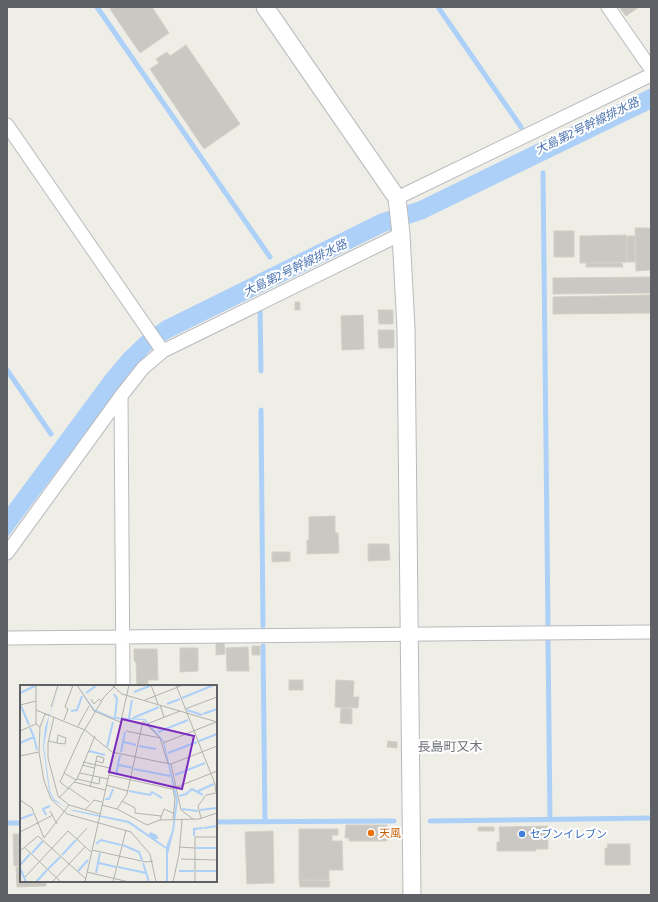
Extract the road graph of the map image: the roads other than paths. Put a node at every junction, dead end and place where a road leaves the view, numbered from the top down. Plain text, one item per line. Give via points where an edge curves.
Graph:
1 (265, 7) edge
2 (608, 7) edge
3 (651, 69) edge
4 (651, 75) edge
5 (7, 125) edge
6 (397, 201) junction
7 (401, 234) junction
8 (162, 350) dead end
9 (120, 396) junction
10 (7, 553) edge
11 (651, 632) edge
12 (409, 634) junction
13 (123, 637) junction
14 (7, 638) edge
15 (123, 685) edge
16 (412, 895) edge

1 - 6 street
2 - 3 street
4 - 6 street
5 - 8 street
6 - 7 street
7 - 9 street via 163,351 143,368
7 - 12 street via 406,329
9 - 10 street
9 - 13 street
11 - 12 street
12 - 13 street
12 - 16 street
13 - 14 street
13 - 15 street

